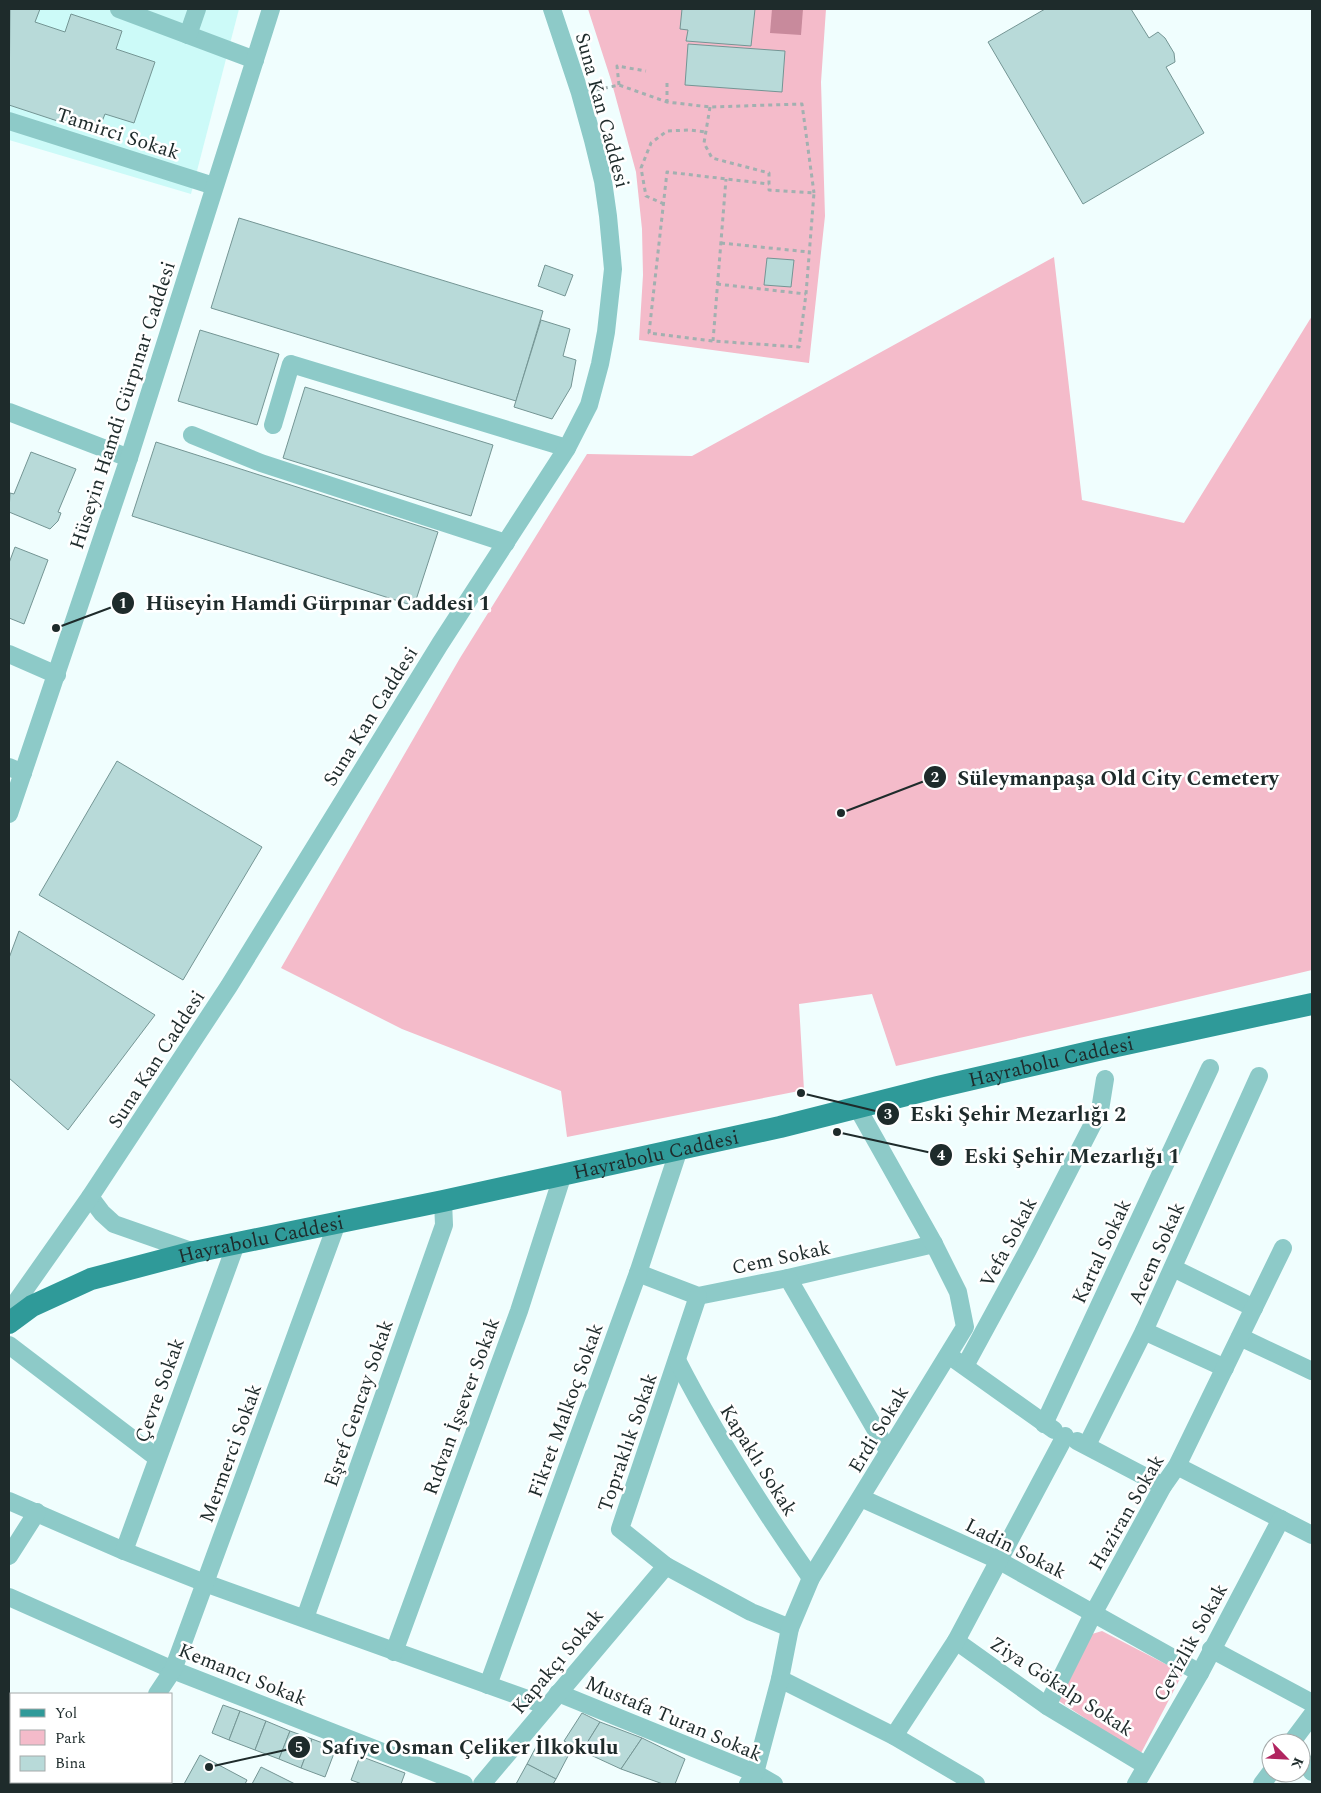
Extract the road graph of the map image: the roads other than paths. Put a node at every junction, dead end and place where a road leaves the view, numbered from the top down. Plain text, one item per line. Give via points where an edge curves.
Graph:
1 (118, 9) edge
2 (197, 9) edge
3 (271, 9) edge
4 (552, 9) edge
5 (188, 35) junction
6 (255, 60) junction
7 (9, 121) edge
8 (214, 186) junction
9 (9, 412) edge
10 (273, 425) dead end
11 (192, 435) dead end
12 (568, 448) junction
13 (129, 458) junction
14 (506, 543) junction
15 (9, 654) edge
16 (57, 675) junction
17 (16, 770) edge
18 (9, 814) edge
19 (1312, 1004) edge
20 (1210, 1068) dead end
21 (1259, 1076) dead end
22 (1105, 1080) dead end
23 (857, 1107) junction
24 (680, 1149) junction
25 (563, 1174) junction
26 (90, 1197) junction
27 (443, 1201) junction
28 (337, 1223) junction
29 (236, 1244) junction
30 (934, 1244) junction
31 (1284, 1248) dead end
32 (194, 1252) junction
33 (1173, 1268) junction
34 (638, 1274) junction
35 (788, 1278) junction
36 (698, 1296) junction
37 (1254, 1308) junction
38 (9, 1312) edge
39 (9, 1323) edge
40 (1144, 1330) junction
41 (1240, 1337) junction
42 (9, 1345) edge
43 (948, 1355) junction
44 (677, 1360) junction
45 (965, 1366) junction
46 (1225, 1368) junction
47 (1312, 1371) edge
48 (1044, 1424) junction
49 (1064, 1436) junction
50 (1087, 1446) junction
51 (888, 1451) junction
52 (156, 1457) junction
53 (1177, 1466) junction
54 (1163, 1486) junction
55 (861, 1498) junction
56 (9, 1501) edge
57 (37, 1512) junction
58 (1281, 1519) junction
59 (1312, 1535) edge
60 (124, 1550) junction
61 (9, 1556) edge
62 (998, 1560) junction
63 (666, 1566) junction
64 (811, 1578) junction
65 (205, 1583) junction
66 (9, 1597) edge
67 (1093, 1614) junction
68 (305, 1618) junction
69 (790, 1628) junction
70 (956, 1641) junction
71 (1211, 1649) junction
72 (394, 1652) junction
73 (173, 1670) junction
74 (1200, 1672) junction
75 (780, 1679) junction
76 (488, 1685) junction
77 (158, 1693) edge
78 (552, 1699) junction
79 (1312, 1703) edge
80 (1047, 1706) junction
81 (1312, 1714) edge
82 (1298, 1733) edge
83 (894, 1736) junction
84 (1145, 1766) junction
85 (751, 1779) edge
86 (464, 1784) edge
87 (482, 1784) edge
88 (774, 1784) edge
89 (976, 1784) edge
90 (1136, 1784) edge

1 - 5 street
2 - 5 street
3 - 6 street, Hüseyin Hamdi Gürpınar Caddesi
4 - 12 street, Suna Kan Caddesi via 604,180 612,270 600,364 589,405
5 - 6 street
6 - 8 street, Hüseyin Hamdi Gürpınar Caddesi
7 - 8 street, Tamirci Sokak
8 - 13 street, Hüseyin Hamdi Gürpınar Caddesi
9 - 13 street
10 - 12 street via 291,364
11 - 14 street via 261,463
12 - 14 street, Suna Kan Caddesi
13 - 16 street, Hüseyin Hamdi Gürpınar Caddesi
14 - 26 street, Suna Kan Caddesi via 228,986
15 - 16 street
16 - 17 street, Hüseyin Hamdi Gürpınar Caddesi
17 - 18 street, Hüseyin Hamdi Gürpınar Caddesi
19 - 23 main road, Hayrabolu Caddesi
20 - 48 street, Kartal Sokak
21 - 33 street, Acem Sokak
22 - 45 street, Vefa Sokak via 1100,1110
23 - 24 main road, Hayrabolu Caddesi
23 - 30 street, Erdi Sokak
24 - 25 main road, Hayrabolu Caddesi
24 - 34 street, Fikret Malkoç Sokak
25 - 27 main road, Hayrabolu Caddesi
25 - 72 street, Rıdvan İşsever Sokak via 519,1311
26 - 32 street via 114,1224
26 - 38 street, Suna Kan Caddesi
27 - 28 main road, Hayrabolu Caddesi
27 - 68 street, Eşref Gencay Sokak via 444,1225
28 - 29 main road, Hayrabolu Caddesi
28 - 65 street, Mermerci Sokak
29 - 32 main road, Hayrabolu Caddesi
29 - 52 street, Çevre Sokak
30 - 35 street, Cem Sokak
30 - 43 street, Erdi Sokak via 958,1292 965,1327
31 - 37 street, Haziran Sokak
32 - 39 main road, Hayrabolu Caddesi via 91,1279 32,1306
33 - 37 street
33 - 40 street, Acem Sokak
34 - 36 street
34 - 76 street, Fikret Malkoç Sokak
35 - 36 street, Cem Sokak
35 - 51 street
36 - 44 street, Topraklık Sokak
37 - 41 street, Haziran Sokak
40 - 46 street
40 - 50 street, Acem Sokak
41 - 46 street, Haziran Sokak
41 - 47 street
42 - 52 street
43 - 45 street
43 - 51 street, Erdi Sokak
44 - 63 street, Topraklık Sokak via 620,1529
44 - 64 street, Kapaklı Sokak via 700,1406 771,1521
45 - 48 street
46 - 53 street, Haziran Sokak
48 - 49 street
49 - 50 street
49 - 62 street
50 - 54 street
51 - 55 street, Erdi Sokak
52 - 60 street, Çevre Sokak
53 - 54 street, Haziran Sokak
53 - 58 street
54 - 67 street, Haziran Sokak
55 - 62 street, Ladin Sokak
55 - 64 street, Erdi Sokak
56 - 57 street, Mustafa Turan Sokak
57 - 60 street, Mustafa Turan Sokak
57 - 61 street
58 - 59 street
58 - 71 street, Cevizlik Sokak
60 - 65 street, Mustafa Turan Sokak
62 - 67 street, Ladin Sokak
62 - 70 street
63 - 69 street, Topraklık Sokak via 751,1612
63 - 78 street, Kapakçı Sokak
64 - 69 street, Erdi Sokak
65 - 68 street, Mustafa Turan Sokak
65 - 73 street, Mermerci Sokak
66 - 73 street, Kemancı Sokak
67 - 74 street, Ladin Sokak
67 - 80 street, Haziran Sokak
68 - 72 street, Mustafa Turan Sokak
69 - 75 street, Erdi Sokak
70 - 80 street, Ziya Gökalp Sokak
70 - 83 street
71 - 74 street, Cevizlik Sokak
71 - 79 street
72 - 76 street, Mustafa Turan Sokak
73 - 77 street, Mermerci Sokak
73 - 86 street, Kemancı Sokak
74 - 84 street, Cevizlik Sokak
75 - 83 street
75 - 85 street, Erdi Sokak
76 - 78 street, Mustafa Turan Sokak
78 - 85 street, Mustafa Turan Sokak
78 - 87 street, Kapakçı Sokak
80 - 84 street, Ziya Gökalp Sokak
81 - 82 street
83 - 89 street
84 - 90 street, Cevizlik Sokak
85 - 88 street, Mustafa Turan Sokak

